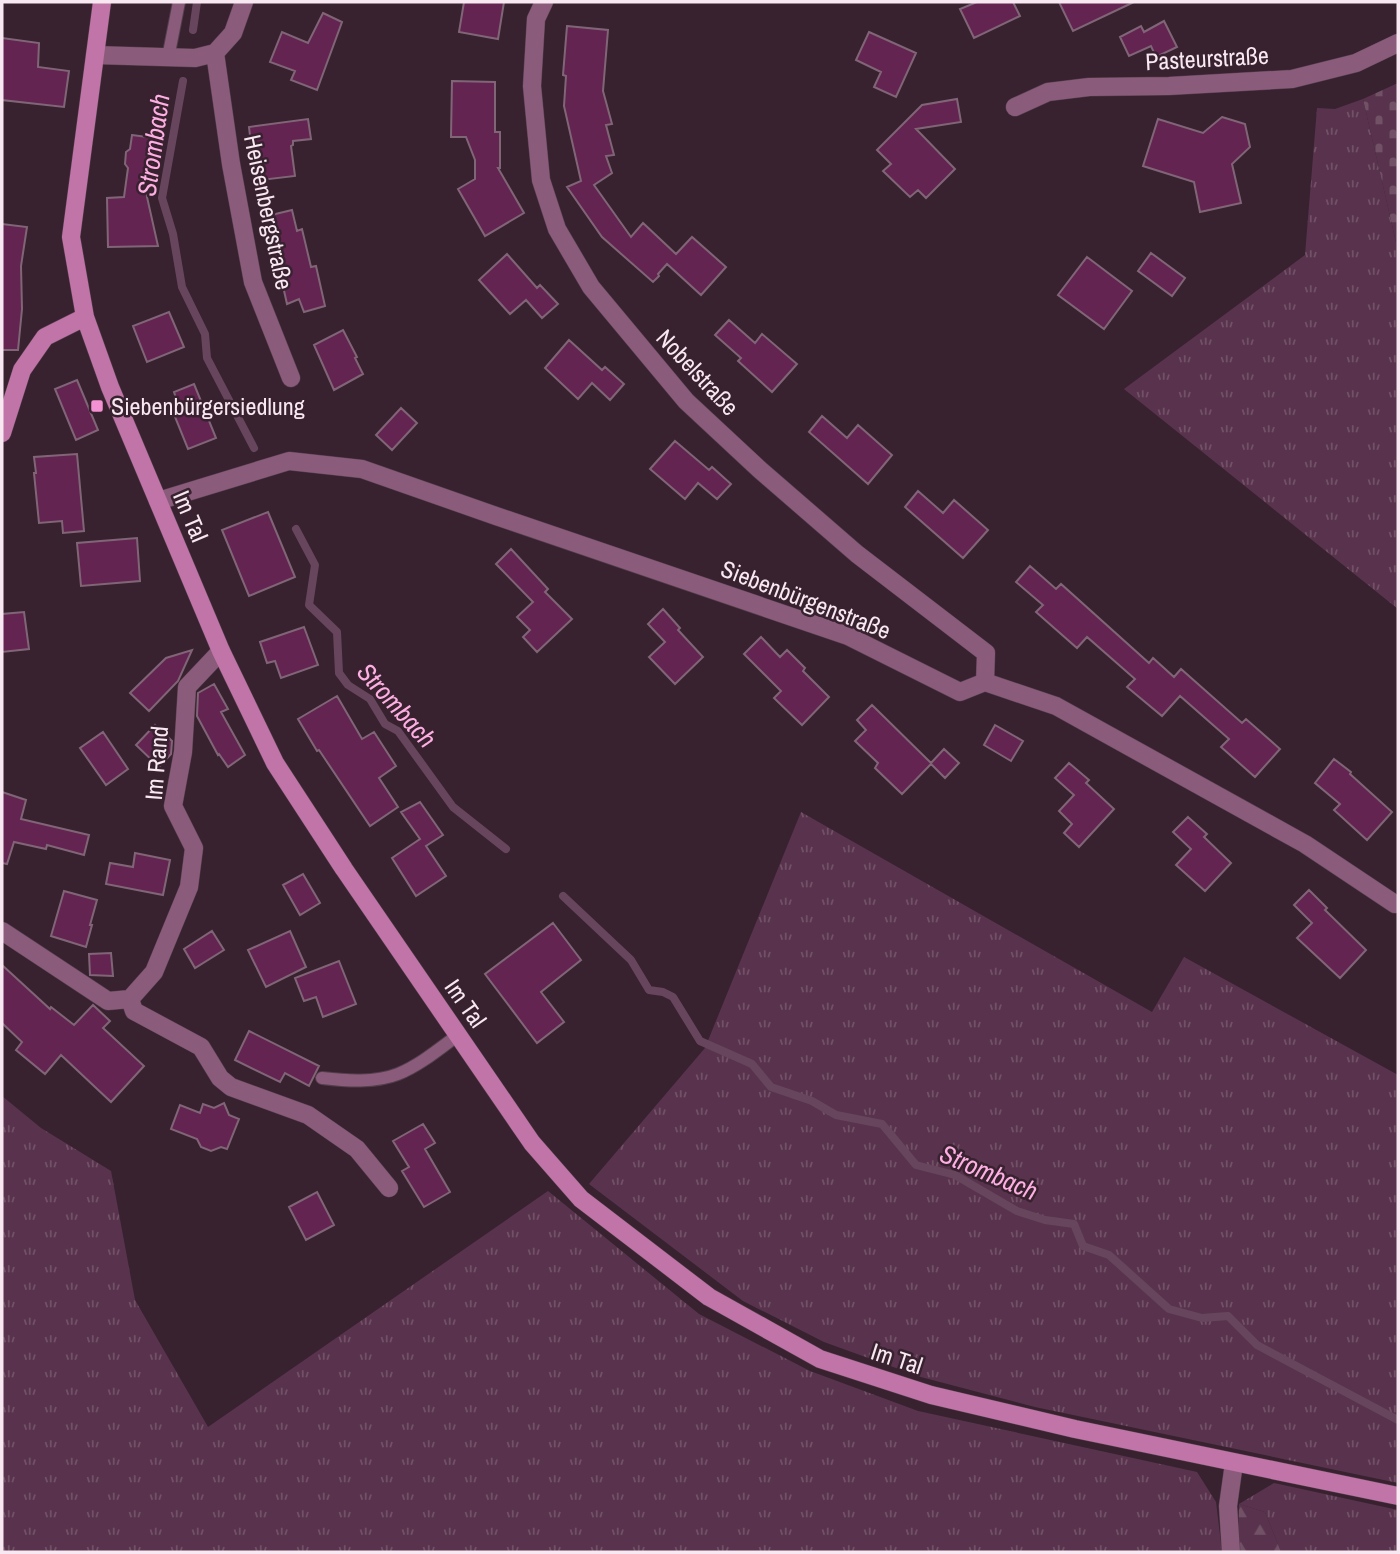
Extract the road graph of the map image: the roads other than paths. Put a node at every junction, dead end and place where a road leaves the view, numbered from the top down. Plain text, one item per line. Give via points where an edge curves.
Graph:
1 (102, 2) edge
2 (179, 2) edge
3 (244, 2) edge
4 (544, 2) edge
5 (1398, 43) edge
6 (215, 53) junction
7 (95, 55) junction
8 (169, 58) junction
9 (1015, 107) dead end
10 (85, 317) junction
11 (291, 378) dead end
12 (2, 433) edge
13 (158, 500) junction
14 (221, 651) junction
15 (985, 682) junction
16 (1395, 904) dead end
17 (2, 931) edge
18 (130, 999) junction
19 (458, 1035) junction
20 (322, 1079) dead end
21 (389, 1188) dead end
22 (1234, 1463) junction
23 (1398, 1496) edge
24 (1231, 1552) edge

1 - 7 main road, Im Tal
2 - 8 lane
3 - 6 street via 233,33
4 - 15 street, Nobelstraße via 536,19 532,86 541,180 557,229 591,287 687,401 750,461 856,554 986,653
5 - 9 street, Pasteurstraße via 1356,63 1292,79 1088,87 1048,92
6 - 8 street
6 - 11 street, Heisenbergstraße via 253,282
7 - 8 street
7 - 10 main road, Im Tal via 71,237
10 - 12 main road via 45,337 22,370
10 - 13 main road, Im Tal
13 - 14 main road, Im Tal
13 - 15 street, Siebenbürgenstraße via 289,461 362,469 849,636 960,692
14 - 18 street, Im Rand via 187,687 183,752 173,806 194,848 189,887 153,972
14 - 19 main road, Im Tal via 275,763
15 - 16 street, Siebenbürgenstraße via 1056,706 1305,844
17 - 18 street via 108,1001
18 - 21 street via 134,1011 201,1047 231,1087 308,1115 357,1149
19 - 20 lane via 397,1074 365,1080
19 - 22 main road, Im Tal via 531,1143 581,1199 709,1297 820,1359 931,1395
22 - 23 main road, Im Tal
22 - 24 street via 1227,1506

